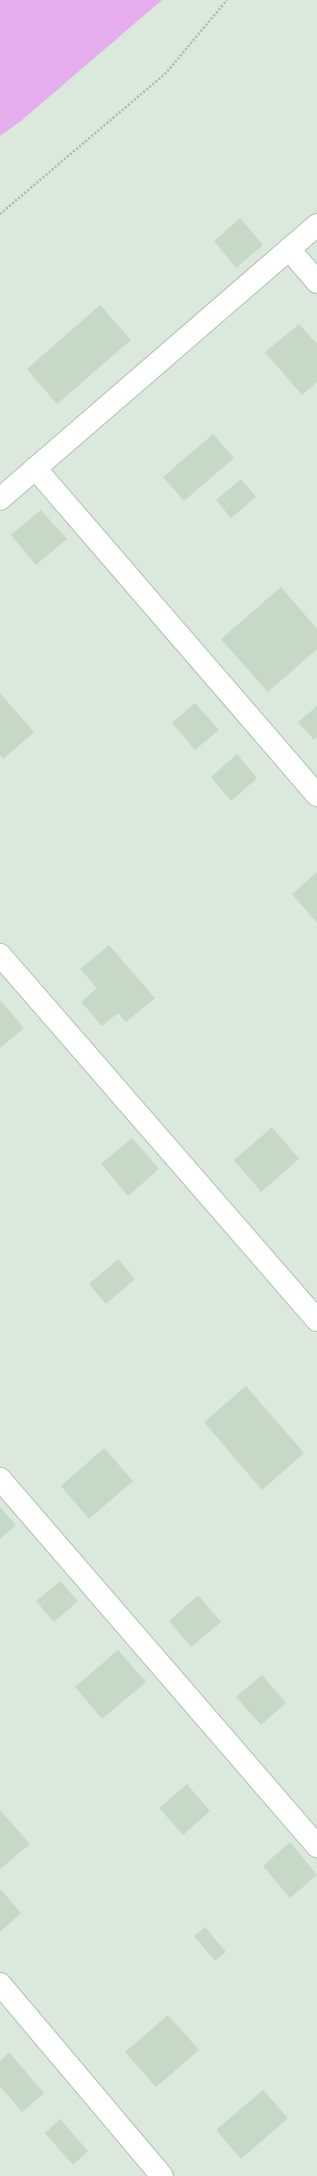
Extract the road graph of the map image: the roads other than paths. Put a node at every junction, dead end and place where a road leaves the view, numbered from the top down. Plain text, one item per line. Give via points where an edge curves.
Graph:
1 (317, 225) edge
2 (288, 249) junction
3 (317, 282) edge
4 (35, 468) junction
5 (0, 499) edge
6 (317, 795) edge
7 (0, 955) edge
8 (317, 1320) edge
9 (0, 1478) edge
10 (317, 1846) edge
11 (0, 1984) edge
12 (162, 2176) edge

1 - 2 street
2 - 3 street
2 - 4 street
4 - 5 street
4 - 6 street
7 - 8 street
9 - 10 street
11 - 12 street

